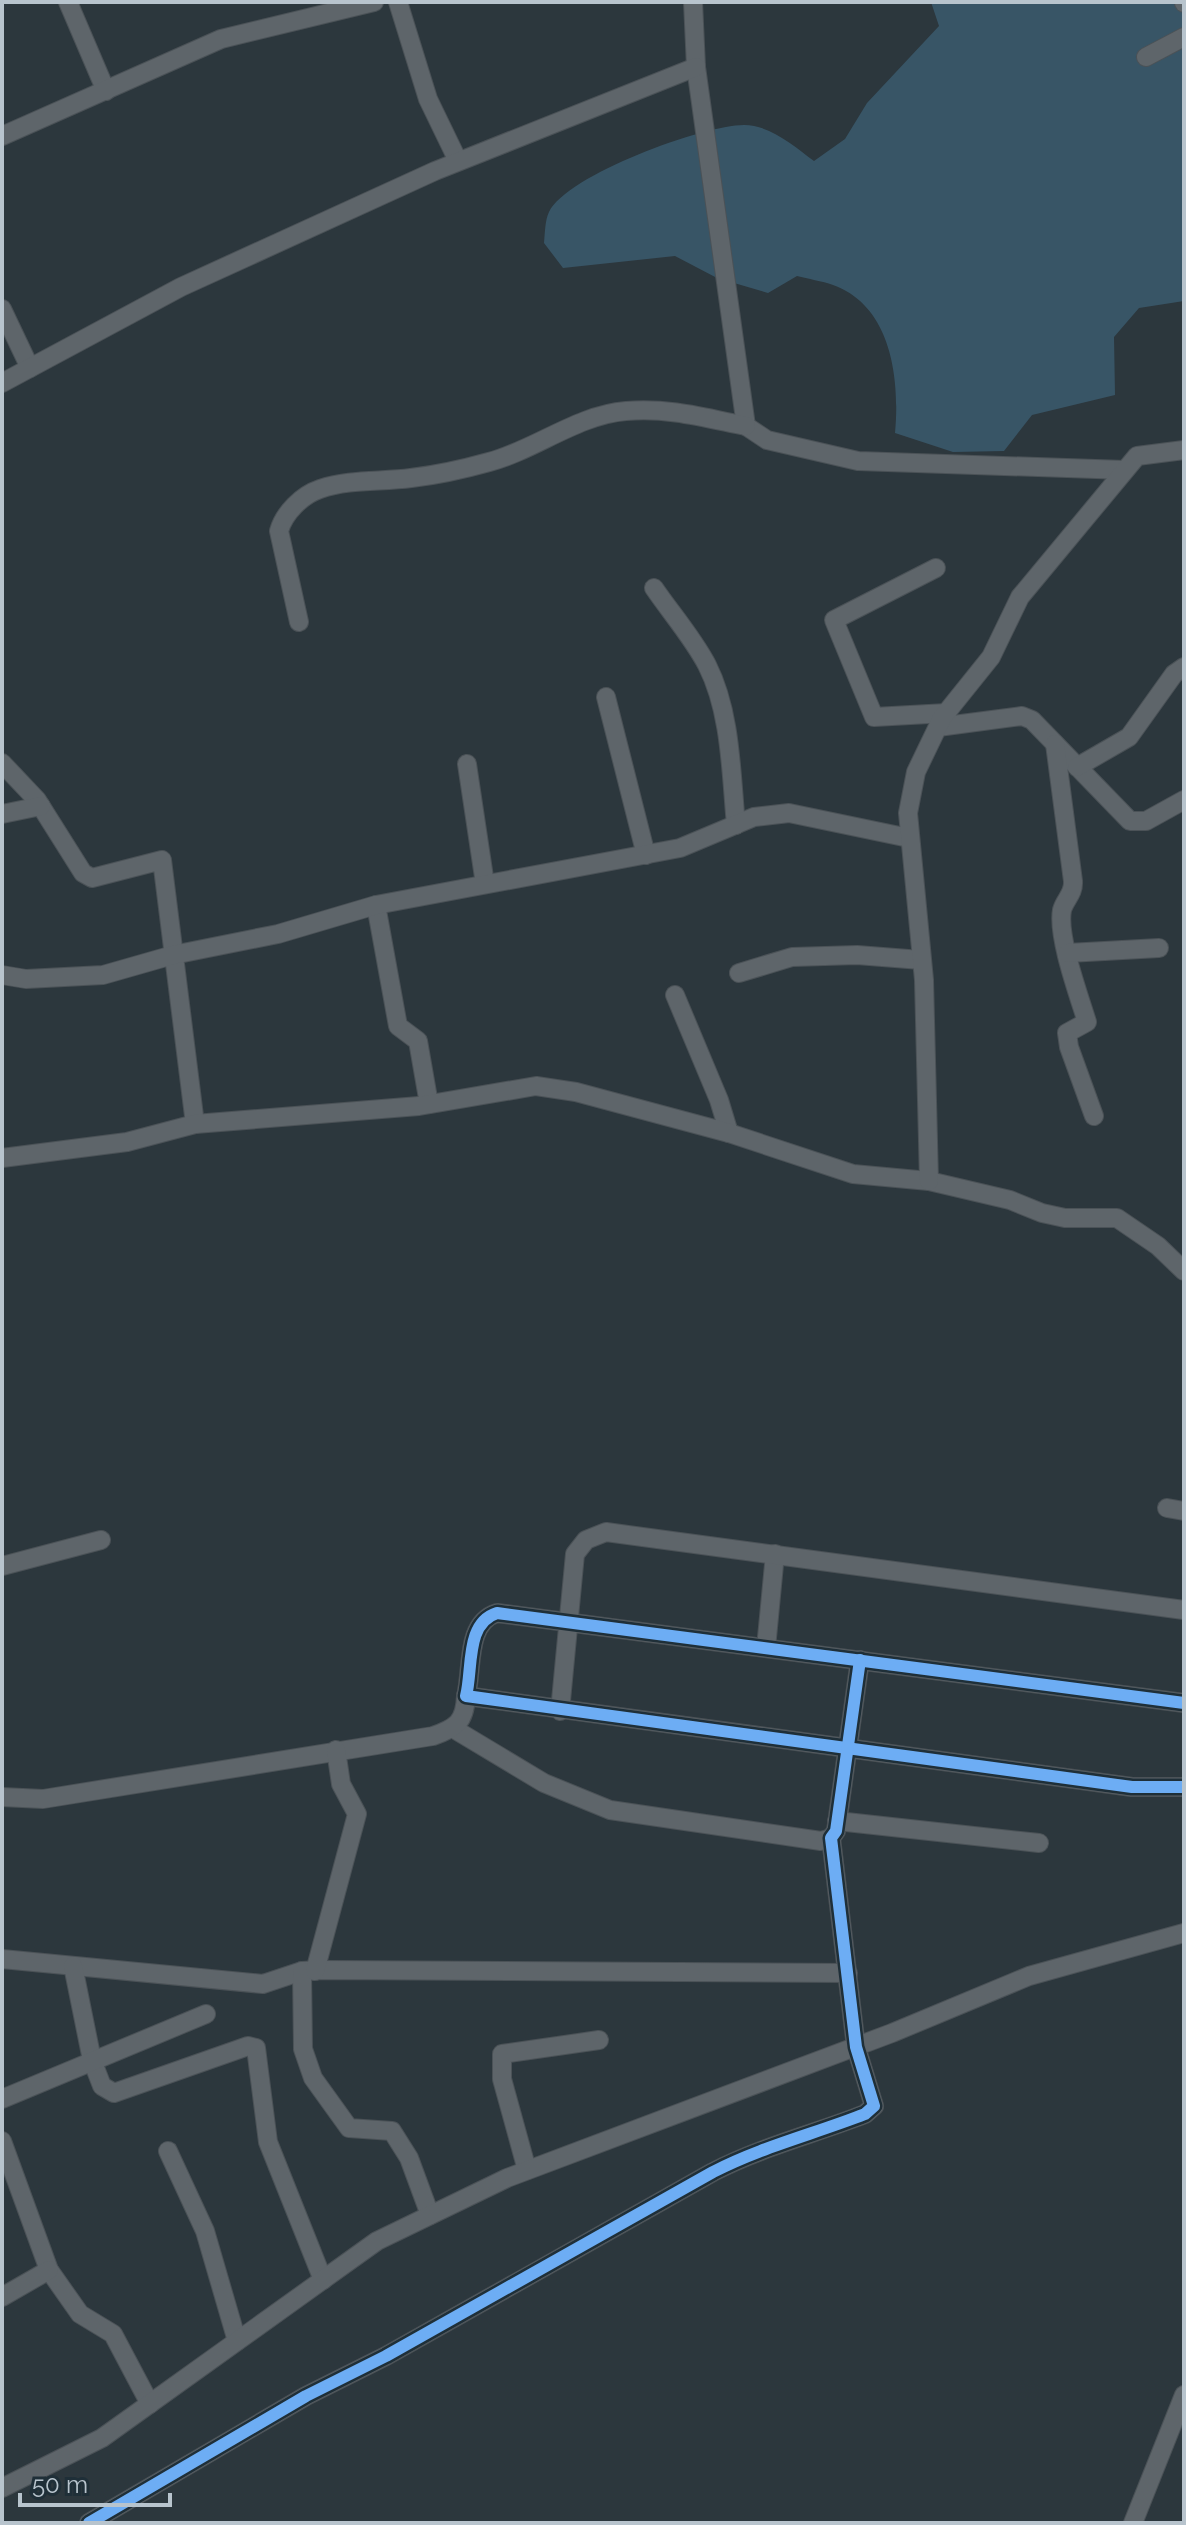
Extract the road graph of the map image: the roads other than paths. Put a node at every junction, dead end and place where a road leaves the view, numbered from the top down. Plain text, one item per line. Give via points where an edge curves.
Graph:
1 (68, 2) edge
2 (374, 2) edge
3 (398, 2) edge
4 (693, 2) edge
5 (1184, 37) edge
6 (1146, 57) dead end
7 (696, 67) junction
8 (106, 91) junction
9 (2, 136) edge
10 (458, 161) junction
11 (2, 309) edge
12 (30, 368) junction
13 (2, 383) edge
14 (746, 426) junction
15 (1184, 450) edge
16 (1125, 470) junction
17 (936, 568) dead end
18 (654, 588) dead end
19 (299, 622) dead end
20 (1184, 667) edge
21 (606, 697) dead end
22 (942, 720) junction
23 (1055, 744) junction
24 (2, 763) edge
25 (467, 764) dead end
26 (1077, 767) junction
27 (1184, 800) edge
28 (41, 806) junction
29 (2, 814) edge
30 (736, 825) junction
31 (909, 838) junction
32 (646, 855) junction
33 (485, 884) junction
34 (376, 905) junction
35 (1159, 948) dead end
36 (1068, 953) junction
37 (173, 955) junction
38 (921, 960) junction
39 (739, 973) dead end
40 (2, 975) edge
41 (675, 995) dead end
42 (429, 1104) junction
43 (1094, 1116) dead end
44 (195, 1124) junction
45 (729, 1133) junction
46 (2, 1158) edge
47 (929, 1181) junction
48 (1184, 1271) edge
49 (101, 1540) dead end
50 (775, 1554) junction
51 (2, 1566) edge
52 (1184, 1610) edge
53 (568, 1622) junction
54 (766, 1648) junction
55 (860, 1660) junction
56 (466, 1696) junction
57 (1184, 1703) edge
58 (560, 1711) junction
59 (454, 1729) junction
60 (849, 1749) junction
61 (336, 1750) junction
62 (1184, 1787) edge
63 (2, 1797) edge
64 (834, 1830) junction
65 (1039, 1843) dead end
66 (1184, 1933) edge
67 (2, 1959) edge
68 (73, 1966) junction
69 (308, 1971) junction
70 (848, 1973) junction
71 (206, 2014) dead end
72 (599, 2040) dead end
73 (856, 2047) junction
74 (92, 2060) junction
75 (2, 2099) edge
76 (2, 2141) edge
77 (168, 2151) dead end
78 (527, 2170) junction
79 (430, 2215) junction
80 (49, 2270) junction
81 (323, 2280) junction
82 (2, 2297) edge
83 (237, 2341) junction
84 (1184, 2395) edge
85 (150, 2404) junction
86 (2, 2488) edge
87 (89, 2523) edge
88 (1133, 2523) edge

1 - 8 street
2 - 8 street via 221,39
3 - 10 street via 428,99
4 - 7 street
5 - 6 street
7 - 10 street
7 - 14 street
8 - 9 street
10 - 12 street via 181,287
11 - 12 street
12 - 13 street
14 - 16 street via 767,440 858,461
14 - 19 street via 675,412 623,411 492,462 409,479 318,489 292,507 279,531
15 - 16 street via 1137,456
16 - 22 street via 1020,597 991,657
17 - 22 street via 834,620 874,717
18 - 30 street via 707,665 719,697
20 - 26 street via 1129,737
21 - 32 street
22 - 23 street via 1022,716
22 - 31 street via 916,772
23 - 26 street
23 - 36 street via 1074,891 1062,911
24 - 28 street
25 - 33 street
26 - 27 street via 1130,821 1146,821
28 - 29 street
28 - 37 street via 83,873 92,878 162,860
30 - 31 street via 789,813
30 - 32 street via 680,848
31 - 38 street
32 - 33 street
33 - 34 street
34 - 37 street via 278,934
34 - 42 street via 398,1026 418,1041
35 - 36 street
36 - 43 street via 1087,1022 1067,1033 1069,1047
37 - 40 street via 103,975
37 - 44 street
38 - 39 street via 792,957
38 - 47 street
41 - 45 street
42 - 44 street
42 - 45 street via 536,1086
44 - 46 street via 127,1142
45 - 47 street via 853,1174
47 - 48 street via 1065,1218 1117,1218
49 - 51 street
50 - 52 street
50 - 53 street via 606,1532 586,1540 575,1554
50 - 54 street
53 - 54 street
53 - 56 street via 486,1616 478,1627
53 - 58 street
54 - 55 street
55 - 57 street
55 - 60 street
56 - 58 street
56 - 59 street via 465,1715
58 - 60 street
59 - 61 street
59 - 64 street via 544,1783 610,1810 821,1841
60 - 62 street via 1132,1787
60 - 64 street
61 - 63 street via 54,1797
61 - 69 street via 341,1784 357,1814
64 - 65 street
64 - 70 street
66 - 73 street via 1029,1976
67 - 68 street
68 - 69 street via 263,1984
68 - 74 street
69 - 70 street
69 - 79 street via 303,2049 313,2078 349,2128 392,2131 409,2158
70 - 73 street
71 - 74 street
72 - 78 street via 502,2054 502,2079
73 - 78 street
73 - 87 street via 874,2100 865,2114 748,2154 713,2172 306,2396
74 - 75 street
74 - 81 street via 102,2086 114,2093 248,2046 256,2048 268,2142
76 - 80 street
77 - 83 street via 205,2231
78 - 79 street
79 - 81 street via 377,2241
80 - 82 street
80 - 85 street via 80,2314 113,2334
81 - 83 street
83 - 85 street
84 - 88 street
85 - 86 street via 102,2438

